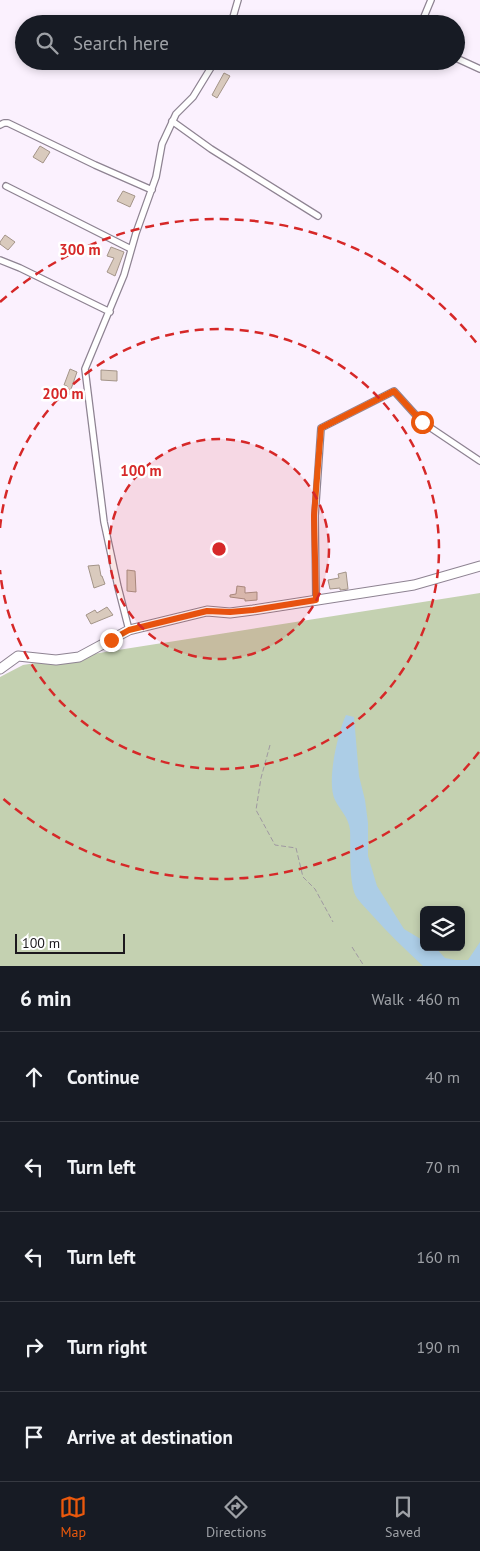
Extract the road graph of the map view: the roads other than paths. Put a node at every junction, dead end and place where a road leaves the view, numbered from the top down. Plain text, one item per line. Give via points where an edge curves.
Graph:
1 (238, 0) edge
2 (431, 0) edge
3 (234, 15) edge
4 (425, 15) edge
5 (465, 62) edge
6 (480, 69) edge
7 (210, 70) edge
8 (172, 121) junction
9 (0, 125) edge
10 (6, 186) dead end
11 (152, 190) junction
12 (318, 216) dead end
13 (132, 249) junction
14 (0, 260) edge
15 (110, 312) junction
16 (480, 461) edge
17 (480, 566) edge
18 (316, 600) junction
19 (129, 630) junction
20 (0, 669) edge

1 - 3 street
2 - 4 street
5 - 6 street
7 - 8 street
8 - 11 street via 162,144
8 - 12 street
9 - 11 street via 8,123
10 - 13 street
11 - 13 street
13 - 15 street
14 - 15 street
15 - 19 street via 85,369 104,522
16 - 18 street via 422,422 394,391 321,428 314,516
17 - 18 main road via 414,585
18 - 19 main road via 253,610 207,611
19 - 20 main road via 79,657 56,660 18,656

